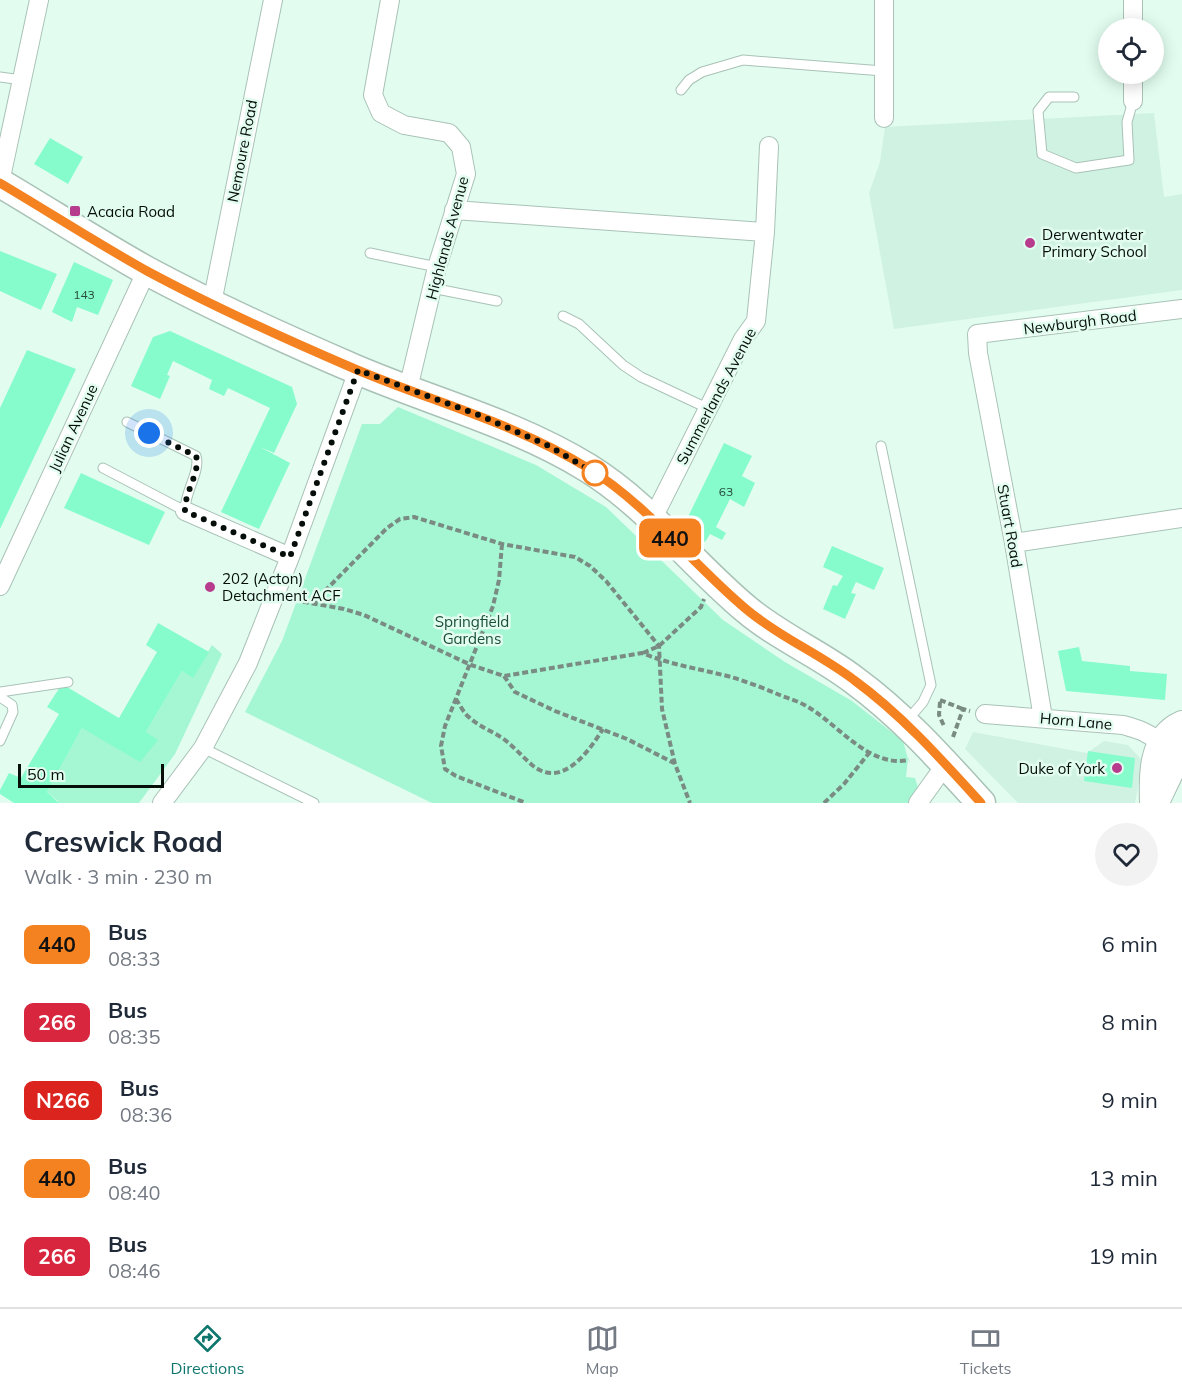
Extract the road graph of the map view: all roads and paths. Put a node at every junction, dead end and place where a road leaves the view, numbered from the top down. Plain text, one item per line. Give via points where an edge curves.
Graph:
1 (39, 0) edge
2 (273, 0) edge
3 (390, 0) edge
4 (884, 0) edge
5 (1133, 0) edge
6 (1133, 18) edge
7 (883, 71) junction
8 (0, 77) edge
9 (22, 80) junction
10 (1133, 84) edge
11 (681, 90) dead end
12 (1074, 97) dead end
13 (1133, 101) joint
14 (884, 118) dead end
15 (769, 146) dead end
16 (0, 182) edge
17 (454, 210) junction
18 (765, 232) junction
19 (370, 253) dead end
20 (437, 267) junction
21 (147, 270) junction
22 (432, 288) junction
23 (497, 301) dead end
24 (212, 303) junction
25 (1182, 309) edge
26 (563, 316) dead end
27 (977, 334) joint
28 (358, 370) junction
29 (408, 389) junction
30 (707, 408) junction
31 (127, 422) dead end
32 (881, 446) dead end
33 (103, 468) dead end
34 (185, 511) junction
35 (1182, 518) edge
36 (652, 520) junction
37 (1014, 543) junction
38 (502, 544) junction
39 (290, 557) junction
40 (0, 586) edge
41 (704, 598) dead end
42 (294, 600) dead end
43 (312, 604) junction
44 (659, 646) junction
45 (642, 653) junction
46 (661, 661) junction
47 (471, 665) junction
48 (504, 676) junction
49 (68, 682) dead end
50 (0, 692) edge
51 (928, 695) junction
52 (0, 697) edge
53 (456, 699) junction
54 (940, 700) junction
55 (963, 709) junction
56 (985, 714) joint
57 (1043, 718) junction
58 (905, 724) junction
59 (1182, 724) edge
60 (603, 729) junction
61 (0, 741) edge
62 (203, 748) junction
63 (1174, 750) edge
64 (869, 753) junction
65 (675, 764) junction
66 (946, 764) junction
67 (915, 769) dead end
68 (162, 803) edge
69 (314, 803) edge
70 (526, 803) edge
71 (690, 803) edge
72 (824, 803) edge
73 (918, 803) edge
74 (981, 803) edge
75 (1154, 803) edge

1 - 9 street
2 - 24 street, Nemoure Road
3 - 17 street, Highlands Avenue via 373,95 381,113 404,125 449,133 461,147 466,174
4 - 7 street
5 - 6 street
7 - 11 lane via 743,60 702,72
7 - 14 street
8 - 9 lane
9 - 16 street
10 - 13 street
12 - 13 lane via 1049,97 1038,111 1042,154 1076,168 1129,160 1127,122
15 - 18 street, Summerlands Avenue
16 - 21 main road
17 - 18 street
17 - 20 street, Highlands Avenue
18 - 30 street, Summerlands Avenue via 756,321
19 - 20 lane
20 - 22 street, Highlands Avenue
21 - 24 main road
21 - 40 street, Julian Avenue
22 - 23 lane
22 - 29 street, Highlands Avenue
24 - 28 main road
25 - 27 street, Newburgh Road
26 - 30 lane via 579,324 641,377
27 - 37 street, Stuart Road
28 - 29 main road
28 - 39 street
29 - 36 main road via 549,446 590,469
30 - 36 street, Summerlands Avenue
31 - 34 lane via 196,456
32 - 51 lane via 931,685
33 - 34 lane
34 - 39 street
35 - 37 street
36 - 58 main road via 748,611 854,680
37 - 57 street, Stuart Road
38 - 43 path via 414,517 400,519
38 - 44 path via 575,556 606,580
38 - 47 path via 494,606
39 - 62 street via 248,663
41 - 44 path via 701,607
42 - 43 path
43 - 47 path via 364,615
44 - 45 path
44 - 46 path
45 - 46 path
45 - 48 path
46 - 64 path via 733,678 807,706
46 - 65 path via 662,709
47 - 48 path
47 - 53 path
48 - 60 path via 515,692
49 - 50 lane
51 - 54 path
51 - 58 lane
52 - 61 lane via 12,705 14,712
53 - 60 path via 469,717 543,772 569,769 588,753
53 - 70 path via 441,746 445,769
54 - 55 path
54 - 55 path via 939,715 952,738
55 - 56 path
56 - 57 street, Horn Lane
57 - 63 street, Horn Lane via 1123,725 1139,729
58 - 66 main road
59 - 63 street via 1170,732
60 - 65 path
62 - 68 street
62 - 69 lane
63 - 75 street
64 - 67 path via 881,759 908,759
64 - 72 path
65 - 71 path
66 - 73 street
66 - 74 main road

